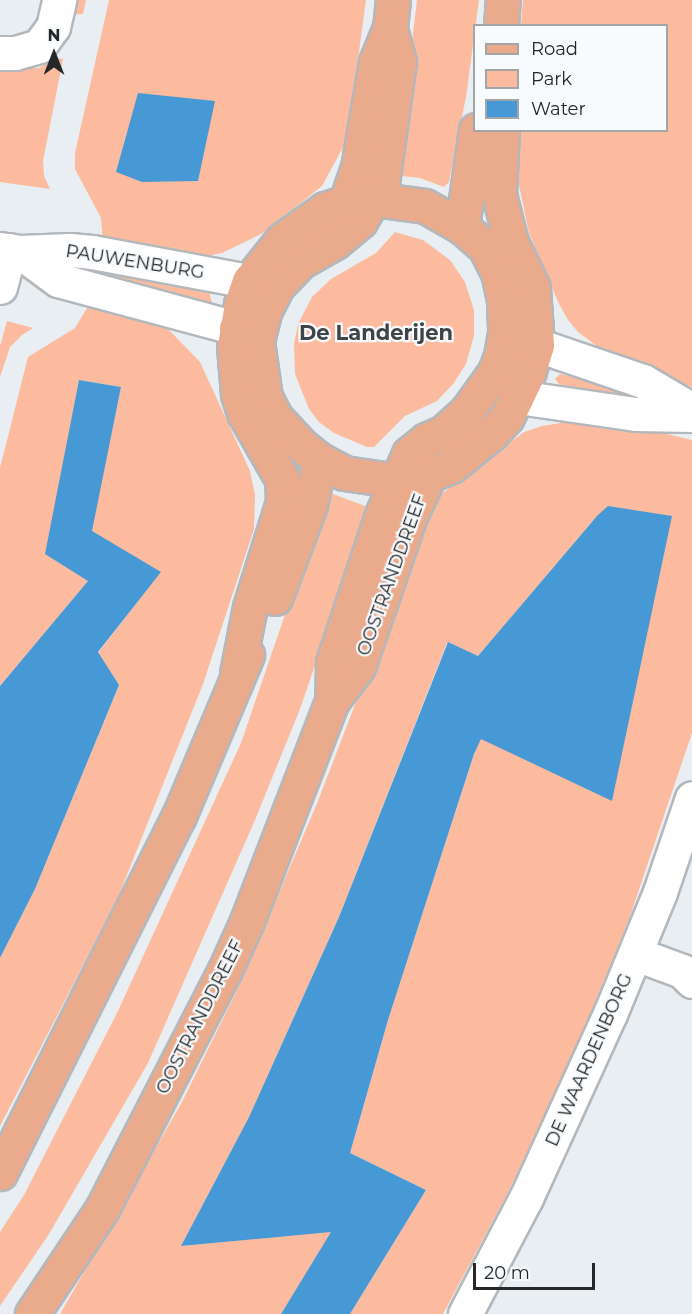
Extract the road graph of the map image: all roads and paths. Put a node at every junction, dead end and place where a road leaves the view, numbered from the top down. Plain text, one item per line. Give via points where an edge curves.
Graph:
1 (503, 0) edge
2 (56, 13) edge
3 (392, 14) edge
4 (501, 24) edge
5 (0, 53) edge
6 (476, 132) edge
7 (502, 132) edge
8 (360, 201) junction
9 (462, 227) junction
10 (10, 250) edge
11 (249, 281) junction
12 (0, 287) edge
13 (505, 333) junction
14 (247, 334) junction
15 (537, 345) junction
16 (518, 397) junction
17 (692, 410) edge
18 (692, 415) edge
19 (320, 460) junction
20 (413, 478) junction
21 (237, 674) junction
22 (692, 798) edge
23 (636, 954) junction
24 (692, 981) edge
25 (0, 1173) edge
26 (32, 1314) edge
27 (465, 1314) edge

1 - 4 main road
2 - 5 street via 39,46
3 - 8 main road via 399,62 382,184
6 - 9 main road
7 - 15 main road via 502,214 533,288
8 - 9 main road, OOSTRANDDREEF via 425,206
8 - 11 main road via 326,208 296,228 264,259
8 - 14 main road via 360,221 335,242 300,262 278,285 266,310
9 - 13 main road, OOSTRANDDREEF via 485,247 498,272
10 - 11 street, PAUWENBURG via 92,252
10 - 12 street
10 - 14 street, PAUWENBURG via 58,280
11 - 14 main road
13 - 15 main road
13 - 20 main road, OOSTRANDDREEF via 501,356 480,395 444,432 409,454
14 - 19 main road via 270,407 302,446
14 - 21 main road via 234,347 238,394 244,413 282,479 283,502 250,608
15 - 16 main road
15 - 17 street via 643,381
16 - 18 street via 636,414
16 - 20 main road via 491,434 451,466
19 - 20 main road via 344,473
19 - 21 main road via 310,505 270,609
20 - 26 main road, OOSTRANDDREEF via 383,512 333,662 332,701 224,972 102,1209
21 - 25 main road via 179,816
22 - 23 street, DE WAARDENBORG
23 - 24 street via 682,971
23 - 27 street, DE WAARDENBORG via 526,1198

